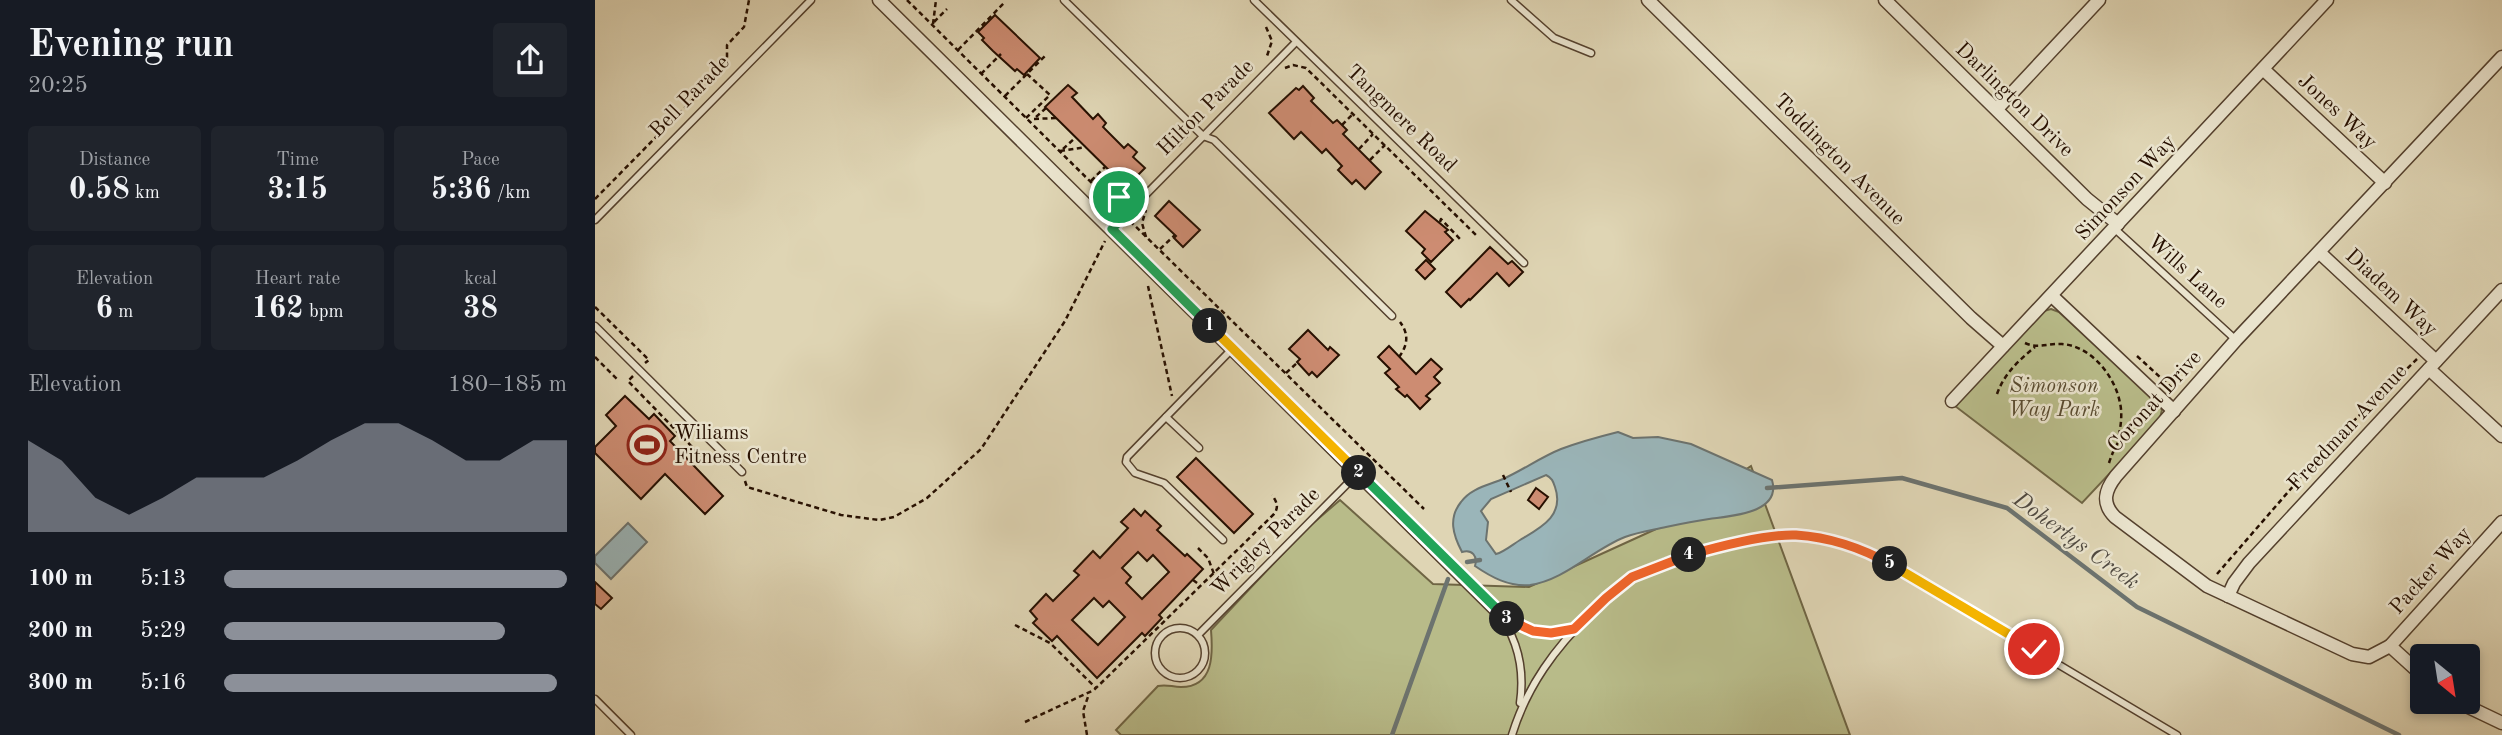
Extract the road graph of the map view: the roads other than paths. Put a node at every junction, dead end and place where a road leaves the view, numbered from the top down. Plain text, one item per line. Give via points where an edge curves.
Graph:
1 (811, 0) edge
2 (879, 0) edge
3 (1064, 0) edge
4 (1254, 0) edge
5 (1511, 0) edge
6 (1648, 0) edge
7 (1885, 0) edge
8 (2099, 0) edge
9 (2327, 0) edge
10 (1296, 42) junction
11 (1591, 53) dead end
12 (2502, 57) edge
13 (2263, 69) junction
14 (1997, 109) junction
15 (1203, 136) junction
16 (2385, 183) junction
17 (595, 220) edge
18 (2116, 227) junction
19 (1112, 229) junction
20 (2320, 253) junction
21 (1524, 263) dead end
22 (2502, 290) edge
23 (2052, 296) junction
24 (1392, 316) road end
25 (595, 326) edge
26 (2236, 340) junction
27 (2003, 346) junction
28 (1233, 349) junction
29 (2433, 365) junction
30 (1952, 401) dead end
31 (2174, 411) junction
32 (1165, 417) junction
33 (2502, 436) edge
34 (1199, 448) dead end
35 (742, 472) road end
36 (1359, 473) junction
37 (2502, 523) edge
38 (1223, 540) dead end
39 (2228, 596) junction
40 (1496, 610) junction
41 (1574, 629) junction
42 (1198, 635) junction
43 (2389, 646) junction
44 (2410, 664) edge
45 (595, 699) edge
46 (1520, 710) junction
47 (2480, 712) edge
48 (2502, 723) edge
49 (631, 735) edge
50 (1512, 735) edge
51 (2177, 735) edge

1 - 17 lane, Bell Parade
2 - 19 street
3 - 15 lane
4 - 10 lane, Tangmere Road
5 - 11 lane via 1554,38
6 - 27 street, Toddington Avenue
7 - 14 street, Darlington Drive
8 - 14 street
9 - 13 street, Simonson Way
10 - 15 lane, Hilton Parade
10 - 21 lane, Tangmere Road
12 - 16 street, Coronat Drive
13 - 16 street, Jones Way
13 - 18 street, Simonson Way
14 - 18 street, Darlington Drive
15 - 19 lane, Hilton Parade
15 - 24 lane via 1215,140
16 - 20 street, Coronat Drive
18 - 23 street, Simonson Way
18 - 26 lane, Wills Lane
19 - 28 street
20 - 26 street, Coronat Drive
20 - 29 street, Diadem Way via 2426,351
22 - 29 street, Freedman Avenue
23 - 27 street, Simonson Way
23 - 31 street
25 - 35 lane
26 - 31 street, Coronat Drive
27 - 30 street, Simonson Way
28 - 32 lane
28 - 36 street
29 - 33 street, Diadem Way
29 - 39 street, Freedman Avenue via 2249,563
31 - 39 street, Coronat Drive via 2109,485 2105,503 2115,517 2189,575
32 - 34 lane
32 - 38 lane via 1126,461 1135,473 1164,484
36 - 40 street
36 - 42 lane, Wrigley Parade
37 - 43 street, Packer Way
39 - 43 street, Coronat Drive via 2361,657 2376,655
40 - 41 lane via 1533,631
40 - 46 lane via 1514,638 1521,660
41 - 46 lane via 1536,678
41 - 51 lane via 1632,577 1664,563 1760,540 1794,535 1821,538 1868,551
42 - 42 lane via 1205,658 1196,672 1173,677 1159,668 1154,652 1161,636 1175,628
43 - 44 street
45 - 49 lane
46 - 50 lane
47 - 48 street

